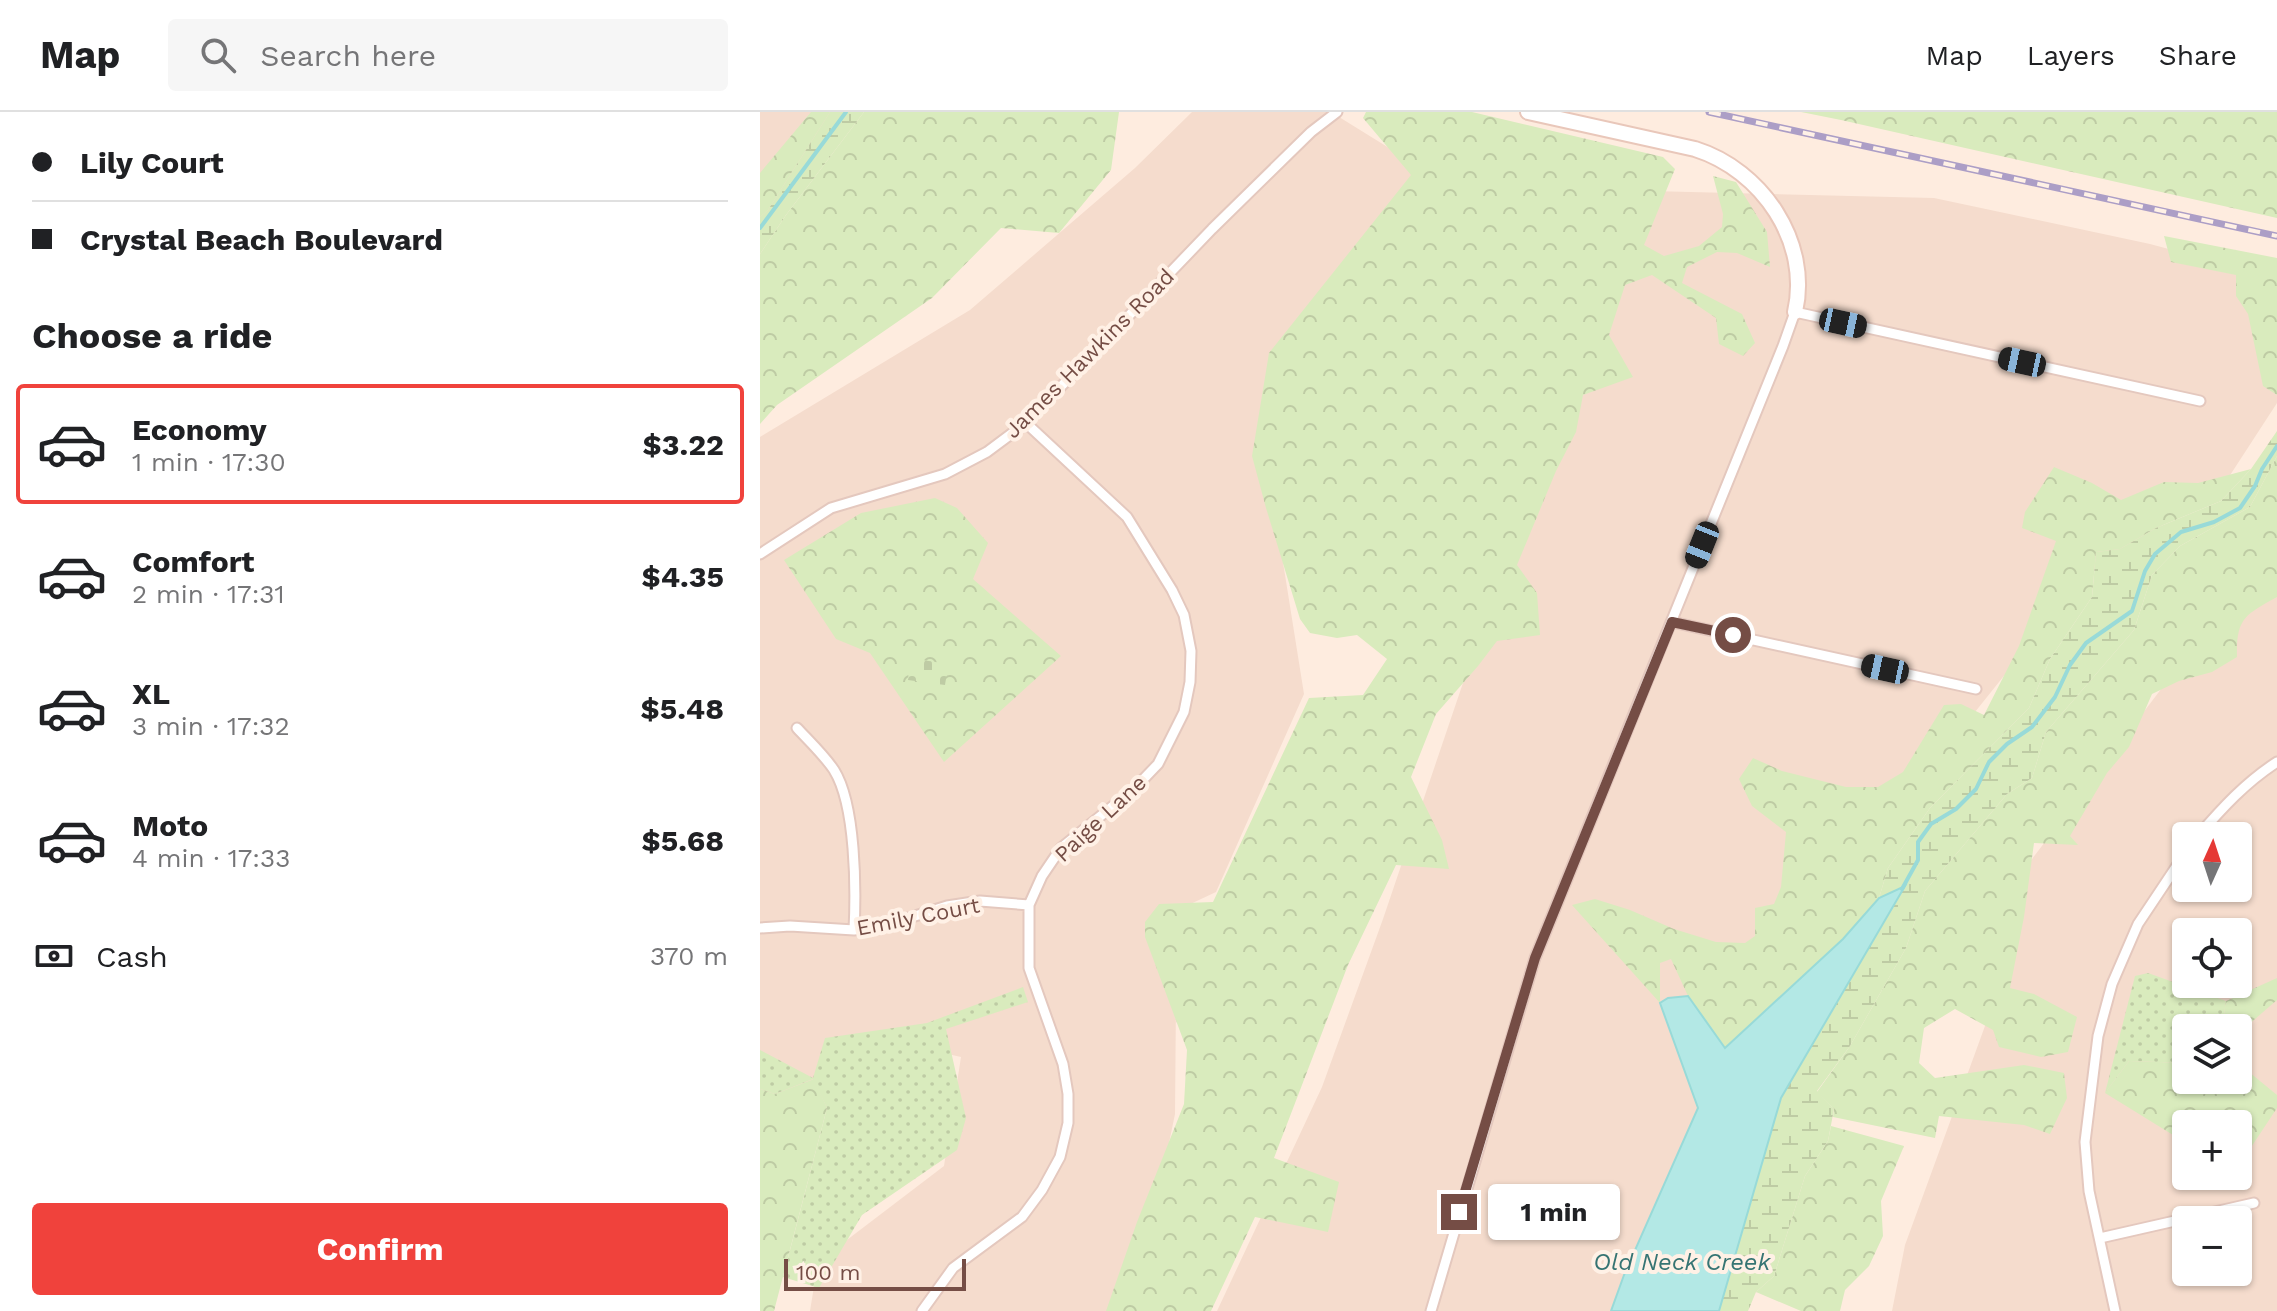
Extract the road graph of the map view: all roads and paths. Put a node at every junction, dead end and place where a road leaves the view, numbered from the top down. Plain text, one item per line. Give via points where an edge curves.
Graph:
1 (1337, 112) edge
2 (1528, 112) edge
3 (1795, 312) junction
4 (2200, 401) dead end
5 (1026, 423) junction
6 (760, 554) edge
7 (1672, 622) junction
8 (1976, 689) dead end
9 (797, 728) dead end
10 (2277, 762) edge
11 (2210, 822) edge
12 (2172, 873) edge
13 (1029, 905) junction
14 (760, 928) edge
15 (854, 930) junction
16 (2254, 1203) dead end
17 (2100, 1238) junction
18 (922, 1311) edge
19 (1431, 1311) edge
20 (2115, 1311) edge

1 - 5 street, James Hawkins Road via 1212,229
2 - 3 street via 1682,145 1737,170 1763,194 1785,228 1796,268
3 - 4 street
3 - 7 street
5 - 6 street, James Hawkins Road via 945,474 831,508
5 - 13 street, Paige Lane via 1127,517 1184,615 1191,651 1184,712 1158,764 1061,848
7 - 8 street
7 - 19 street via 1535,958
9 - 15 street via 835,771 845,798
10 - 11 street
12 - 17 street via 2138,924 2112,984 2098,1036 2085,1142
13 - 15 street, Emily Court via 980,901
13 - 18 street, Paige Lane via 1029,968 1063,1064 1068,1094 1060,1157 1022,1217 953,1268
14 - 15 street, Emily Court
16 - 17 street
17 - 20 street

